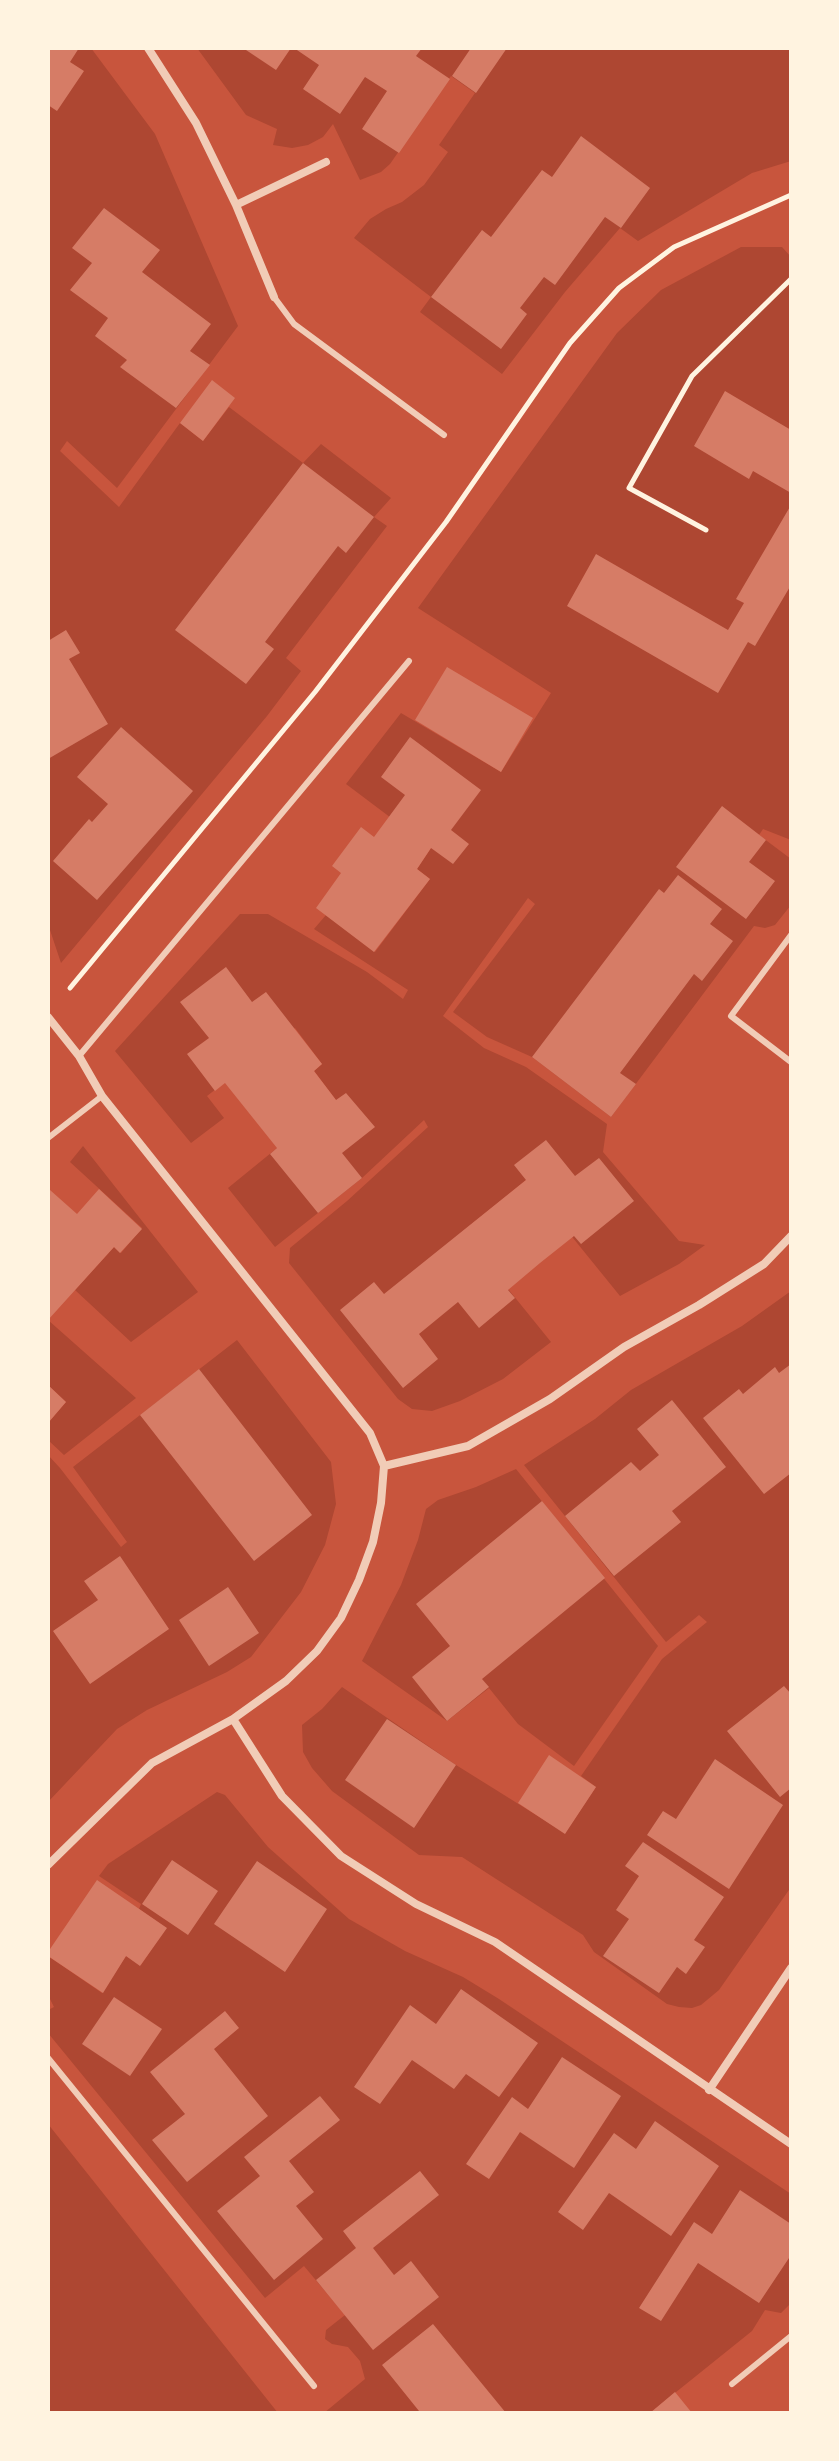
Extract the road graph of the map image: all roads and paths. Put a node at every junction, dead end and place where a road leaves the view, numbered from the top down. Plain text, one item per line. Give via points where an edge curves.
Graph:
1 (148, 48) edge
2 (326, 162) dead end
3 (791, 195) edge
4 (236, 205) junction
5 (791, 279) edge
6 (274, 297) joint
7 (444, 435) dead end
8 (706, 530) dead end
9 (409, 661) dead end
10 (791, 935) edge
11 (68, 990) dead end
12 (48, 1017) edge
13 (79, 1056) junction
14 (791, 1062) edge
15 (102, 1096) junction
16 (48, 1138) edge
17 (791, 1236) edge
18 (384, 1466) junction
19 (233, 1719) junction
20 (48, 1865) edge
21 (791, 1968) edge
22 (48, 2058) edge
23 (709, 2090) junction
24 (791, 2144) edge
25 (791, 2336) edge
26 (732, 2384) dead end
27 (314, 2386) dead end

1 - 4 street via 196,123
2 - 4 street
3 - 11 path via 674,247 619,288 570,343 446,522 315,692
4 - 6 street
5 - 8 path via 692,376 629,488
6 - 7 lane via 294,324
9 - 13 lane
10 - 14 lane via 731,1016
12 - 13 street
13 - 15 street
15 - 16 lane
15 - 18 street via 370,1433
17 - 18 street via 764,1264 468,1446
18 - 19 street via 373,1542 341,1618 286,1681
19 - 20 street via 152,1763
19 - 23 street via 282,1796 341,1856 416,1904 495,1942
21 - 23 street
22 - 27 lane
23 - 24 street
25 - 26 lane

